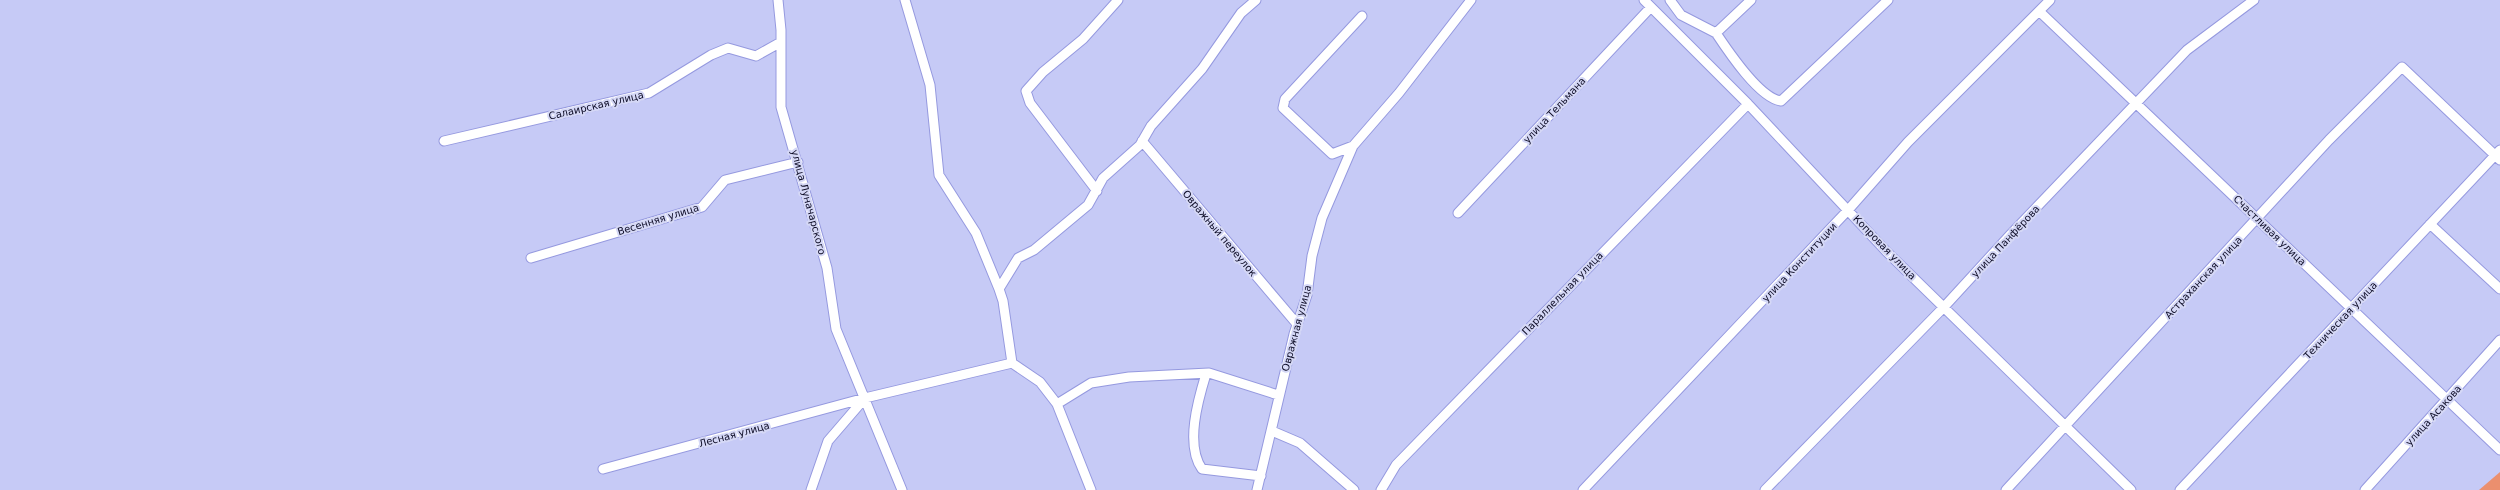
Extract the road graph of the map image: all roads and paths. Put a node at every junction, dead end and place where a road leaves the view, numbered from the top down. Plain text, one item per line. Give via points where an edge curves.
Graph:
1 (778, 0) edge
2 (905, 0) edge
3 (1118, 0) edge
4 (1256, 0) edge
5 (1471, 0) edge
6 (1644, 0) edge
7 (1670, 0) edge
8 (1751, 0) edge
9 (1888, 0) edge
10 (2050, 0) edge
11 (2254, 0) edge
12 (1651, 7) junction
13 (2039, 11) junction
14 (1362, 16) dead end
15 (1716, 33) junction
16 (781, 42) junction
17 (2135, 103) junction
18 (1748, 104) junction
19 (444, 140) dead end
20 (1141, 143) junction
21 (1353, 146) junction
22 (2498, 155) edge
23 (798, 162) junction
24 (1097, 190) junction
25 (1849, 209) junction
26 (1458, 213) dead end
27 (2257, 218) junction
28 (2430, 224) junction
29 (531, 258) dead end
30 (999, 289) junction
31 (2500, 289) edge
32 (1944, 307) junction
33 (2351, 308) junction
34 (1297, 324) junction
35 (2500, 340) edge
36 (1012, 363) junction
37 (1206, 374) junction
38 (1278, 395) junction
39 (865, 398) junction
40 (2447, 400) junction
41 (1057, 404) junction
42 (2064, 426) junction
43 (1272, 431) junction
44 (2500, 450) edge
45 (603, 469) dead end
46 (1261, 476) junction
47 (1381, 489) edge
48 (812, 490) edge
49 (902, 490) edge
50 (1091, 490) edge
51 (1257, 490) edge
52 (1354, 490) edge
53 (1583, 490) edge
54 (1765, 490) edge
55 (2006, 490) edge
56 (2131, 490) edge
57 (2180, 490) edge
58 (2365, 490) edge

1 - 16 street, улица Луначарского
2 - 30 street via 930,85 940,176 976,233
3 - 24 street via 1083,39 1043,72 1026,91 1030,103
4 - 20 street via 1241,13 1202,69 1151,126
5 - 21 street via 1399,93
6 - 12 street, Копровая улица
7 - 15 street via 1681,15
8 - 15 street
9 - 15 street via 1781,102 1764,92 1733,59
10 - 13 street, улица Конституции
11 - 17 street, улица Панфёрова via 2187,50
12 - 18 street, Копровая улица
12 - 26 street, улица Тельмана
13 - 17 street, Счастливая улица
13 - 25 street, улица Конституции via 1908,142
14 - 21 street via 1285,99 1283,108 1332,154
16 - 19 street, Салаирская улица via 756,56 728,48 711,55 649,93
16 - 23 street, улица Луначарского via 781,107
17 - 27 street, Счастливая улица
17 - 32 street, улица Панфёрова
18 - 25 street, Копровая улица
18 - 47 street, Параллельная улица via 1396,465
20 - 24 street via 1103,178
20 - 34 street, Овражный переулок
21 - 34 street, Овражная улица via 1322,218 1312,256 1307,295
22 - 27 street, Астраханская улица via 2402,67 2329,140
22 - 28 street, Техническая улица
23 - 29 street, Весенняя улица via 725,180 702,207
23 - 39 street, улица Луначарского via 827,268 836,329
24 - 30 street via 1088,205 1071,220 1034,250 1018,258
25 - 32 street, Копровая улица via 1886,251
25 - 53 street, улица Конституции
27 - 33 street, Счастливая улица
27 - 42 street, Астраханская улица
28 - 31 street
28 - 33 street, Техническая улица
30 - 36 street
32 - 42 street, Копровая улица
32 - 54 street, улица Панфёрова
33 - 40 street, Счастливая улица
33 - 57 street, Техническая улица
34 - 38 street, Овражная улица
35 - 40 street, улица Асакова
36 - 39 street, Лесная улица
36 - 41 street via 1040,382
37 - 38 street
37 - 41 street via 1129,377 1091,383
37 - 46 street via 1195,411 1195,459 1202,469
38 - 43 street, Овражная улица
39 - 45 street, Лесная улица
39 - 48 street via 828,441
39 - 49 street, улица Луначарского
40 - 44 street, Счастливая улица
40 - 58 street, улица Асакова
41 - 50 street
42 - 55 street, Астраханская улица
42 - 56 street, Копровая улица
43 - 46 street, Овражная улица
43 - 52 street via 1300,443
46 - 51 street, Овражная улица

